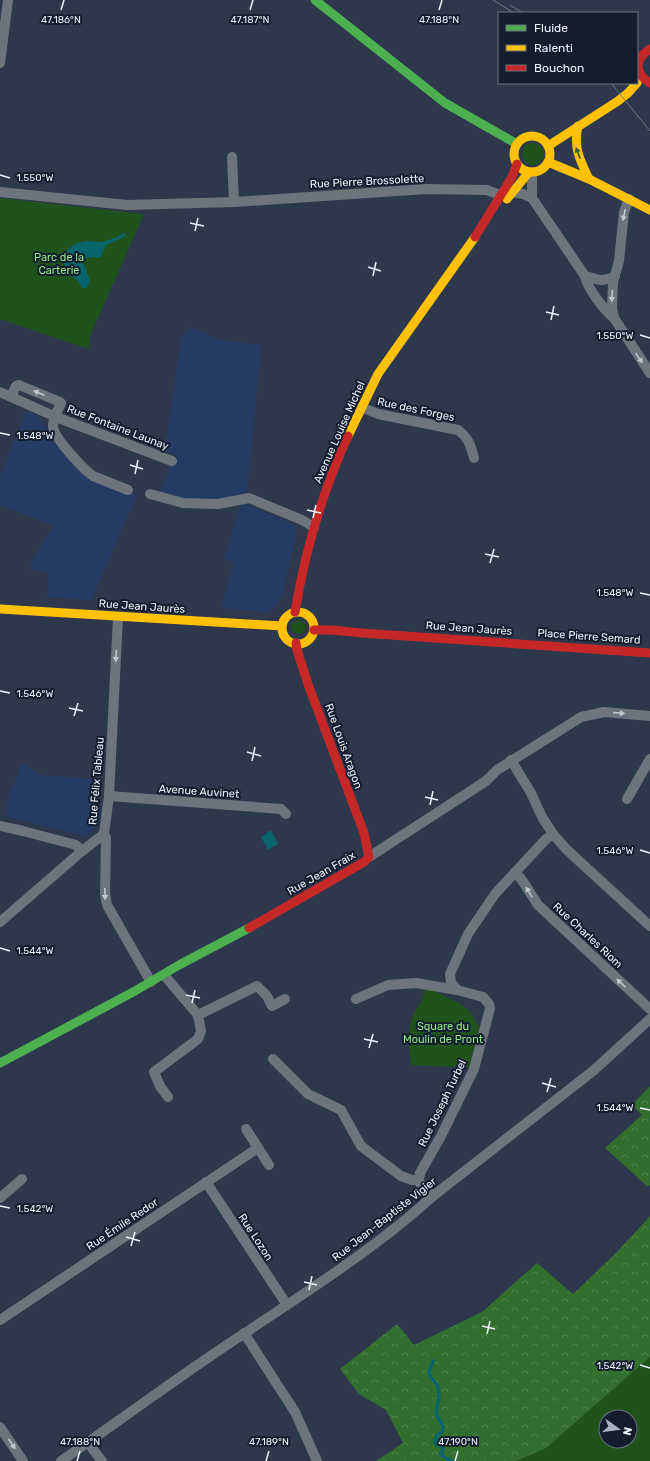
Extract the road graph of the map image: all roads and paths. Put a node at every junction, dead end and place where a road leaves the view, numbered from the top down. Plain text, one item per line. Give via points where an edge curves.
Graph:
1 (8, 0) edge
2 (315, 0) edge
3 (2, 22) edge
4 (650, 49) edge
5 (0, 63) edge
6 (638, 81) edge
7 (650, 83) edge
8 (636, 84) edge
9 (578, 126) junction
10 (517, 144) junction
11 (548, 146) junction
12 (232, 157) dead end
13 (548, 162) junction
14 (517, 164) junction
15 (531, 172) junction
16 (589, 179) junction
17 (0, 192) edge
18 (512, 192) junction
19 (500, 195) junction
20 (532, 198) junction
21 (629, 199) junction
22 (234, 202) junction
23 (650, 210) edge
24 (472, 240) junction
25 (585, 276) junction
26 (615, 276) junction
27 (614, 318) junction
28 (650, 373) edge
29 (0, 392) edge
30 (11, 397) junction
31 (361, 407) junction
32 (56, 416) junction
33 (474, 458) dead end
34 (172, 460) dead end
35 (128, 490) dead end
36 (150, 494) dead end
37 (314, 527) junction
38 (0, 609) edge
39 (295, 612) junction
40 (118, 617) junction
41 (282, 626) junction
42 (314, 630) junction
43 (296, 643) junction
44 (526, 644) joint
45 (650, 653) edge
46 (650, 716) edge
47 (650, 759) edge
48 (511, 760) junction
49 (109, 796) junction
50 (627, 799) dead end
51 (286, 814) dead end
52 (0, 826) edge
53 (104, 834) junction
54 (553, 834) junction
55 (82, 851) junction
56 (369, 857) junction
57 (515, 872) junction
58 (0, 922) edge
59 (650, 926) edge
60 (164, 975) junction
61 (151, 982) junction
62 (457, 990) junction
63 (285, 999) dead end
64 (356, 999) dead end
65 (650, 1009) edge
66 (198, 1015) junction
67 (650, 1019) edge
68 (273, 1059) dead end
69 (0, 1063) edge
70 (168, 1097) dead end
71 (246, 1129) dead end
72 (258, 1148) junction
73 (269, 1165) dead end
74 (22, 1179) dead end
75 (419, 1180) junction
76 (206, 1182) junction
77 (433, 1196) junction
78 (0, 1198) edge
79 (287, 1306) junction
80 (0, 1320) edge
81 (244, 1334) junction
82 (0, 1427) edge
83 (88, 1442) junction
84 (23, 1461) edge
85 (61, 1461) edge
86 (102, 1461) edge
87 (316, 1461) edge

1 - 3 street
2 - 10 street via 445,103
3 - 5 street
4 - 6 street via 642,53 638,60
6 - 7 street
8 - 9 street via 618,101
9 - 11 street
16 -> 9 street via 575,149
10 - 11 street via 532,136 542,139
10 - 14 street via 514,154
11 - 13 street
12 - 22 street
13 - 15 street via 542,169
13 - 16 street
14 - 15 street
14 - 19 street, Avenue Louise Michel
15 - 18 street, Avenue Louise Michel
15 - 20 street
16 - 21 street
17 - 22 street, Rue Pierre Brossolette via 127,205
18 - 20 street
18 - 24 street, Avenue Louise Michel
19 - 22 street, Rue Pierre Brossolette via 487,190 426,189
19 - 24 street, Avenue Louise Michel
20 - 25 street
21 - 23 street
21 -> 26 street via 623,217 619,262
24 - 31 street, Avenue Louise Michel via 378,374
25 - 26 street via 600,281
25 - 27 street via 586,282 607,313
26 -> 27 street via 611,300
27 -> 28 street
29 - 30 street, Rue Fontaine Launay
30 - 32 street, Rue Fontaine Launay
32 -> 30 street, Rue Fontaine Launay via 60,402 19,385
31 - 33 street, Rue des Forges via 378,414 458,430 470,443
31 - 37 street, Avenue Louise Michel via 336,463
32 - 34 street, Rue Fontaine Launay
32 - 35 street via 53,428 74,458 93,476
36 - 37 street via 183,503 218,504 250,498
37 - 39 street, Avenue Louise Michel via 302,571
38 - 40 street, Rue Jean Jaurès
39 - 41 street via 286,617
39 - 42 street via 303,612 309,616
40 - 41 street, Rue Jean Jaurès
40 -> 49 street, Rue Félix Tableau
41 - 43 street via 285,636
42 - 43 street via 308,640
42 - 44 street, Rue Jean Jaurès
43 - 56 street, Rue Louis Aragon via 309,687 364,833
44 - 45 street, Place Pierre Semard
48 -> 46 street, Rue Jean Fraix via 573,721 589,714 604,712
47 - 50 street
48 - 54 street
48 - 56 street, Rue Jean Fraix via 486,780
49 - 51 street, Avenue Auvinet via 282,809
49 - 53 street, Rue Félix Tableau
52 - 55 street via 76,845
53 - 55 street
53 -> 61 street, Rue Félix Tableau via 105,900
54 - 57 street
54 - 59 street
55 - 58 street
56 - 60 street, Rue Jean Fraix
57 - 62 street via 495,894 468,934 450,974 451,982
65 -> 57 street, Rue Charles Riom via 538,905
60 - 61 street, Rue Jean Fraix
60 - 66 street
61 - 69 street, Rue Jean Fraix
62 - 64 street via 408,983 385,986
62 - 75 street, Rue Joseph Turbel via 484,998 489,1004 489,1010 474,1069 420,1173
63 - 66 street via 272,1006 257,986
66 - 70 street via 201,1031 198,1039 154,1072
67 - 77 street, Rue Jean-Baptiste Vigier via 593,1071
68 - 75 street via 308,1094 341,1110 360,1146 401,1176
71 - 72 street
72 - 73 street
72 - 76 street, Rue Émile Redor
74 - 78 street
75 - 77 street via 421,1186
76 - 79 street, Rue Lozon
76 - 80 street, Rue Émile Redor
77 - 79 street, Rue Jean-Baptiste Vigier via 355,1258
79 - 81 street, Rue Jean-Baptiste Vigier
81 - 83 street, Rue Jean-Baptiste Vigier
81 - 87 street via 295,1412
82 -> 84 street
83 - 85 street, Rue Jean-Baptiste Vigier
83 - 86 street

